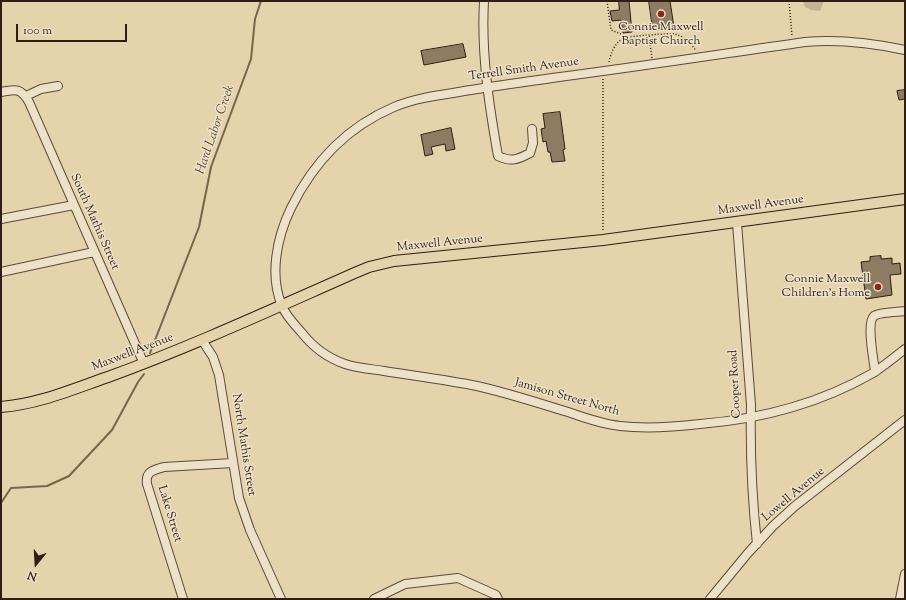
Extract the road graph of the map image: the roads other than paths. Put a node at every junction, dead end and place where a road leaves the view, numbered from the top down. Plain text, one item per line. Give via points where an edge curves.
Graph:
1 (484, 1) edge
2 (905, 50) edge
3 (58, 86) dead end
4 (488, 87) junction
5 (1, 92) edge
6 (23, 94) junction
7 (532, 129) dead end
8 (905, 199) edge
9 (74, 205) junction
10 (1, 219) edge
11 (737, 223) junction
12 (94, 252) junction
13 (1, 272) edge
14 (282, 305) junction
15 (905, 311) edge
16 (202, 340) junction
17 (905, 349) edge
18 (144, 364) junction
19 (875, 372) junction
20 (1, 407) edge
21 (751, 417) junction
22 (905, 420) edge
23 (233, 463) junction
24 (757, 544) junction
25 (905, 574) edge
26 (183, 599) edge
27 (281, 599) edge
28 (374, 599) edge
29 (498, 599) edge
30 (710, 599) edge
31 (900, 599) edge

1 - 4 street via 484,53
2 - 4 street, Terrell Smith Avenue via 850,41 821,41
3 - 6 street
4 - 7 street via 498,156 507,160 518,159 530,153 533,143
4 - 14 street, Terrell Smith Avenue via 424,98 393,108 358,126 328,153 301,190 280,235 276,264
5 - 6 street via 13,90
6 - 9 street, South Mathis Street
8 - 11 main road, Maxwell Avenue
9 - 10 street
9 - 12 street, South Mathis Street
11 - 14 main road, Maxwell Avenue via 603,240 394,261 369,267
11 - 21 street, Cooper Road
12 - 13 street
12 - 18 street, South Mathis Street
14 - 16 main road, Maxwell Avenue
14 - 21 street, Jamison Street North via 298,330 315,347 355,367 480,387 620,426 696,425
15 - 19 street via 875,315 871,320
16 - 18 main road, Maxwell Avenue
16 - 23 street, North Mathis Street via 213,357 219,375
17 - 19 street, Jamison Street North
18 - 20 main road, Maxwell Avenue via 44,400
19 - 21 street, Jamison Street North via 819,399 779,412
21 - 24 street, Cooper Road
22 - 24 street, Lowell Avenue via 796,506
23 - 26 street, Lake Street via 164,467 147,475 147,484
23 - 27 street, North Mathis Street via 239,498 250,530
24 - 30 street, Lowell Avenue
25 - 31 street
28 - 29 street via 405,584 458,578 496,595

